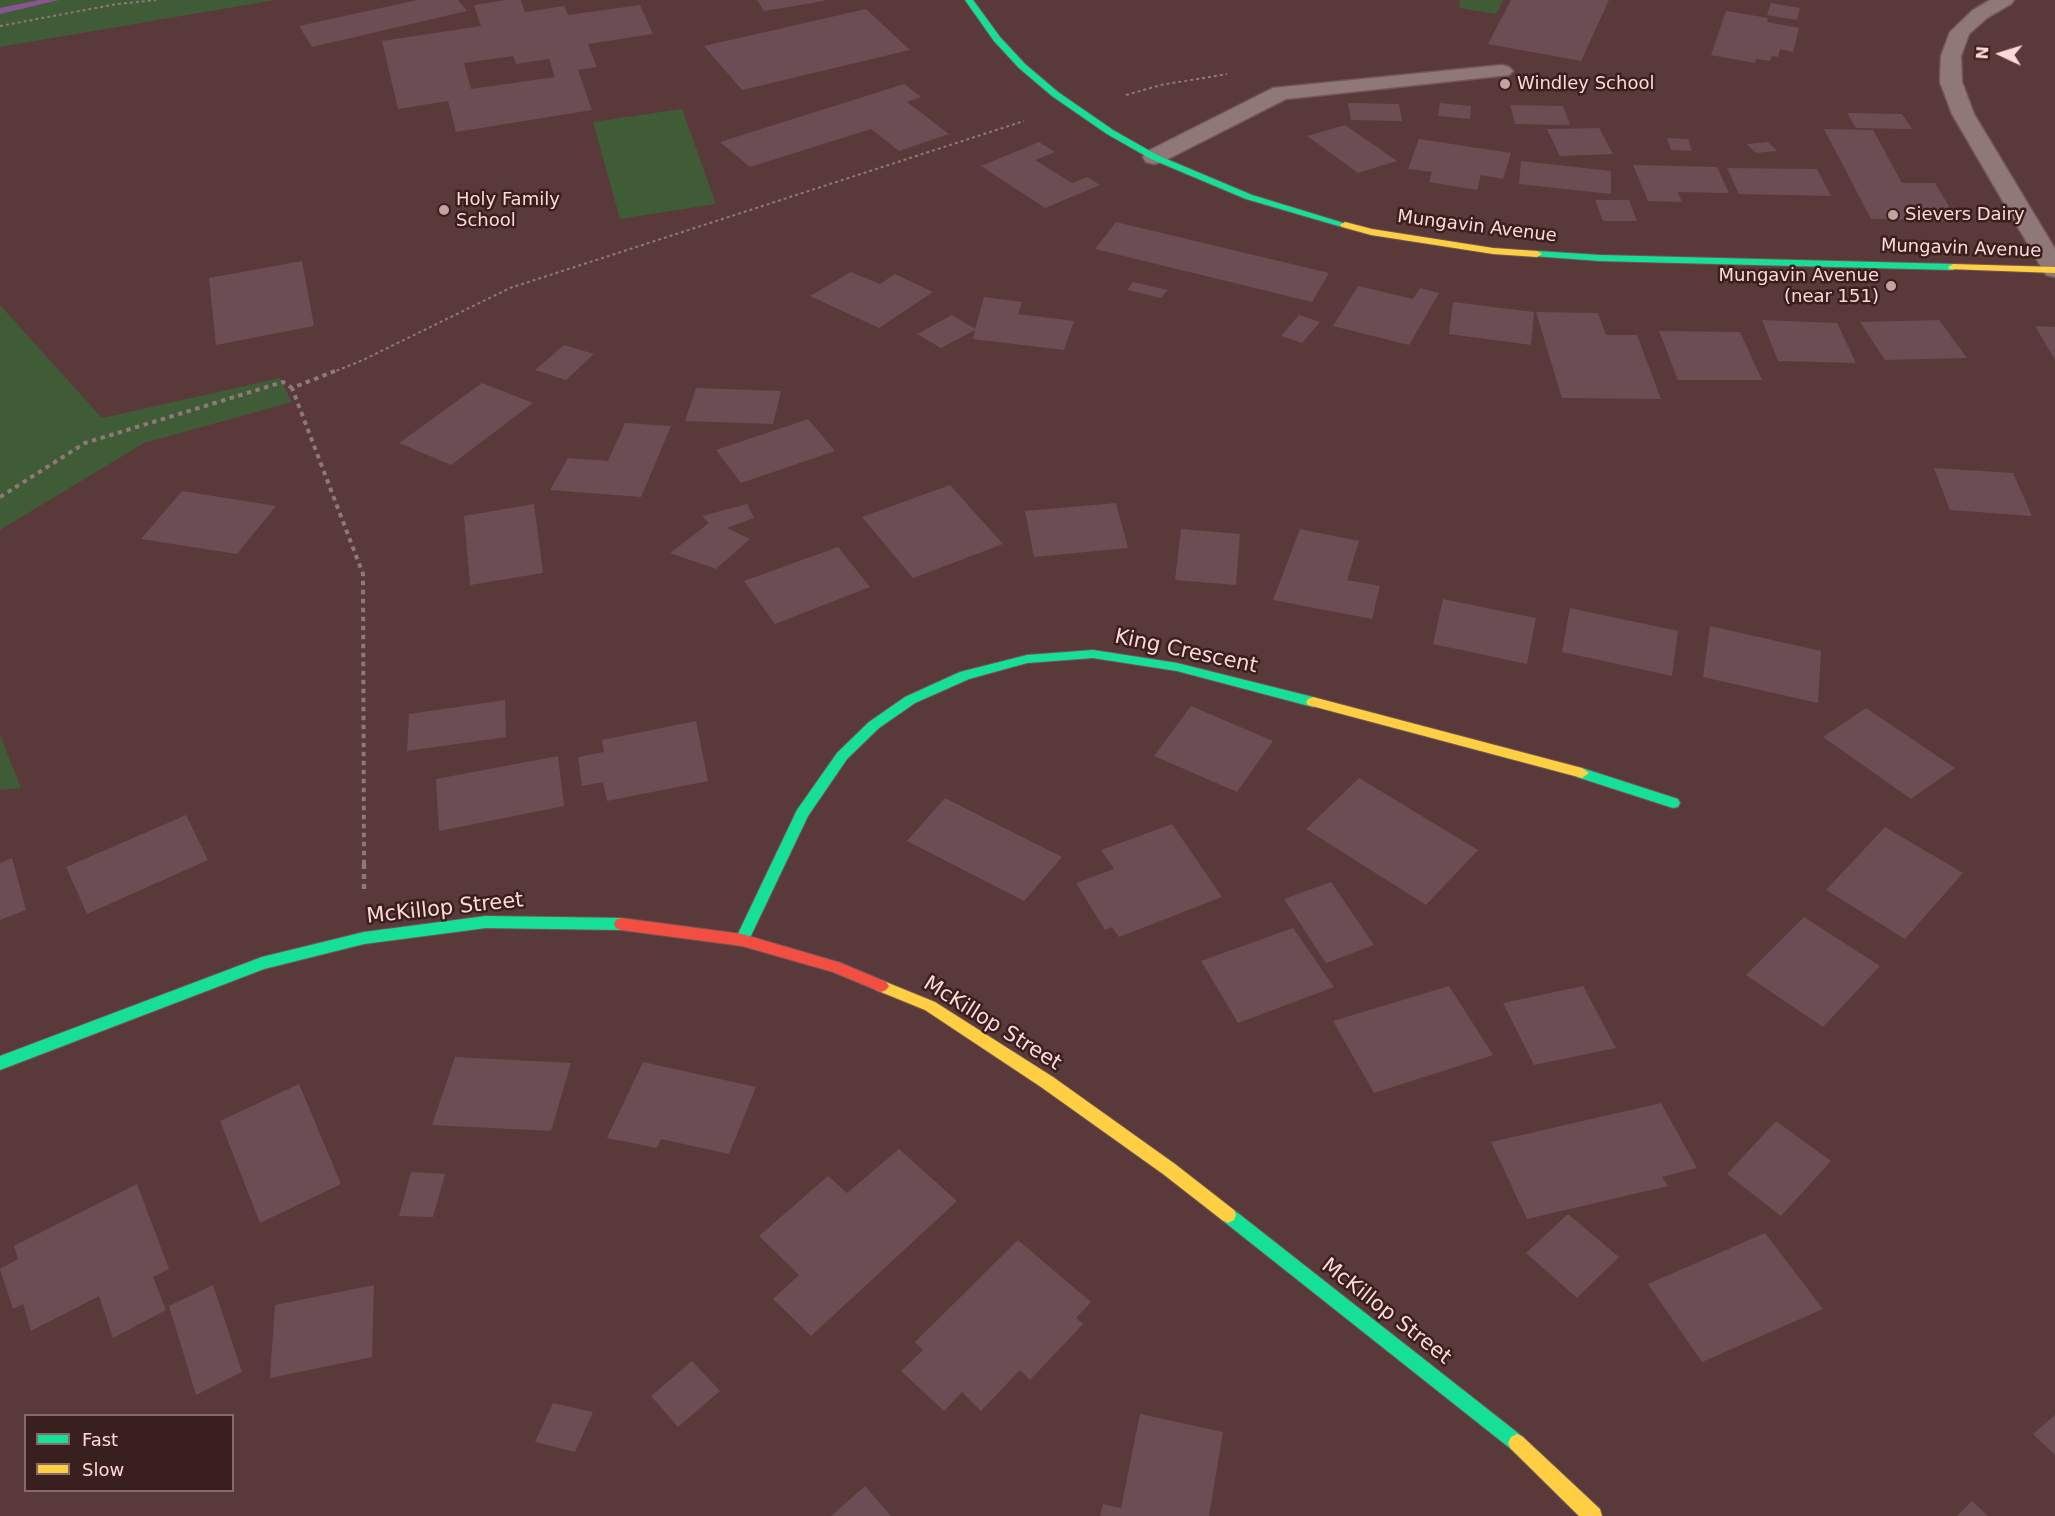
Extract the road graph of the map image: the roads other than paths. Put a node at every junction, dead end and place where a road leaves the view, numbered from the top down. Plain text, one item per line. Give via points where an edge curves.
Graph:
1 (969, 0) edge
2 (2004, 0) edge
3 (1502, 71) dead end
4 (1154, 157) junction
5 (2055, 270) edge
6 (1672, 803) dead end
7 (742, 940) junction
8 (0, 1063) edge
9 (1593, 1516) edge

1 - 4 street, Mungavin Avenue via 1022,66 1081,113
2 - 5 street via 1960,32 1951,56 1951,82 1963,114
3 - 4 street via 1281,93
4 - 5 street, Mungavin Avenue via 1249,197 1307,216 1371,232 1493,251 1600,258
6 - 7 street, King Crescent via 1577,771 1177,667 1093,654 1027,659 965,675 910,700 842,756 802,814
7 - 8 street, McKillop Street via 634,924 532,921 439,927 364,938 262,963
7 - 9 street, McKillop Street via 836,967 930,1006 1047,1082 1169,1169 1506,1433

